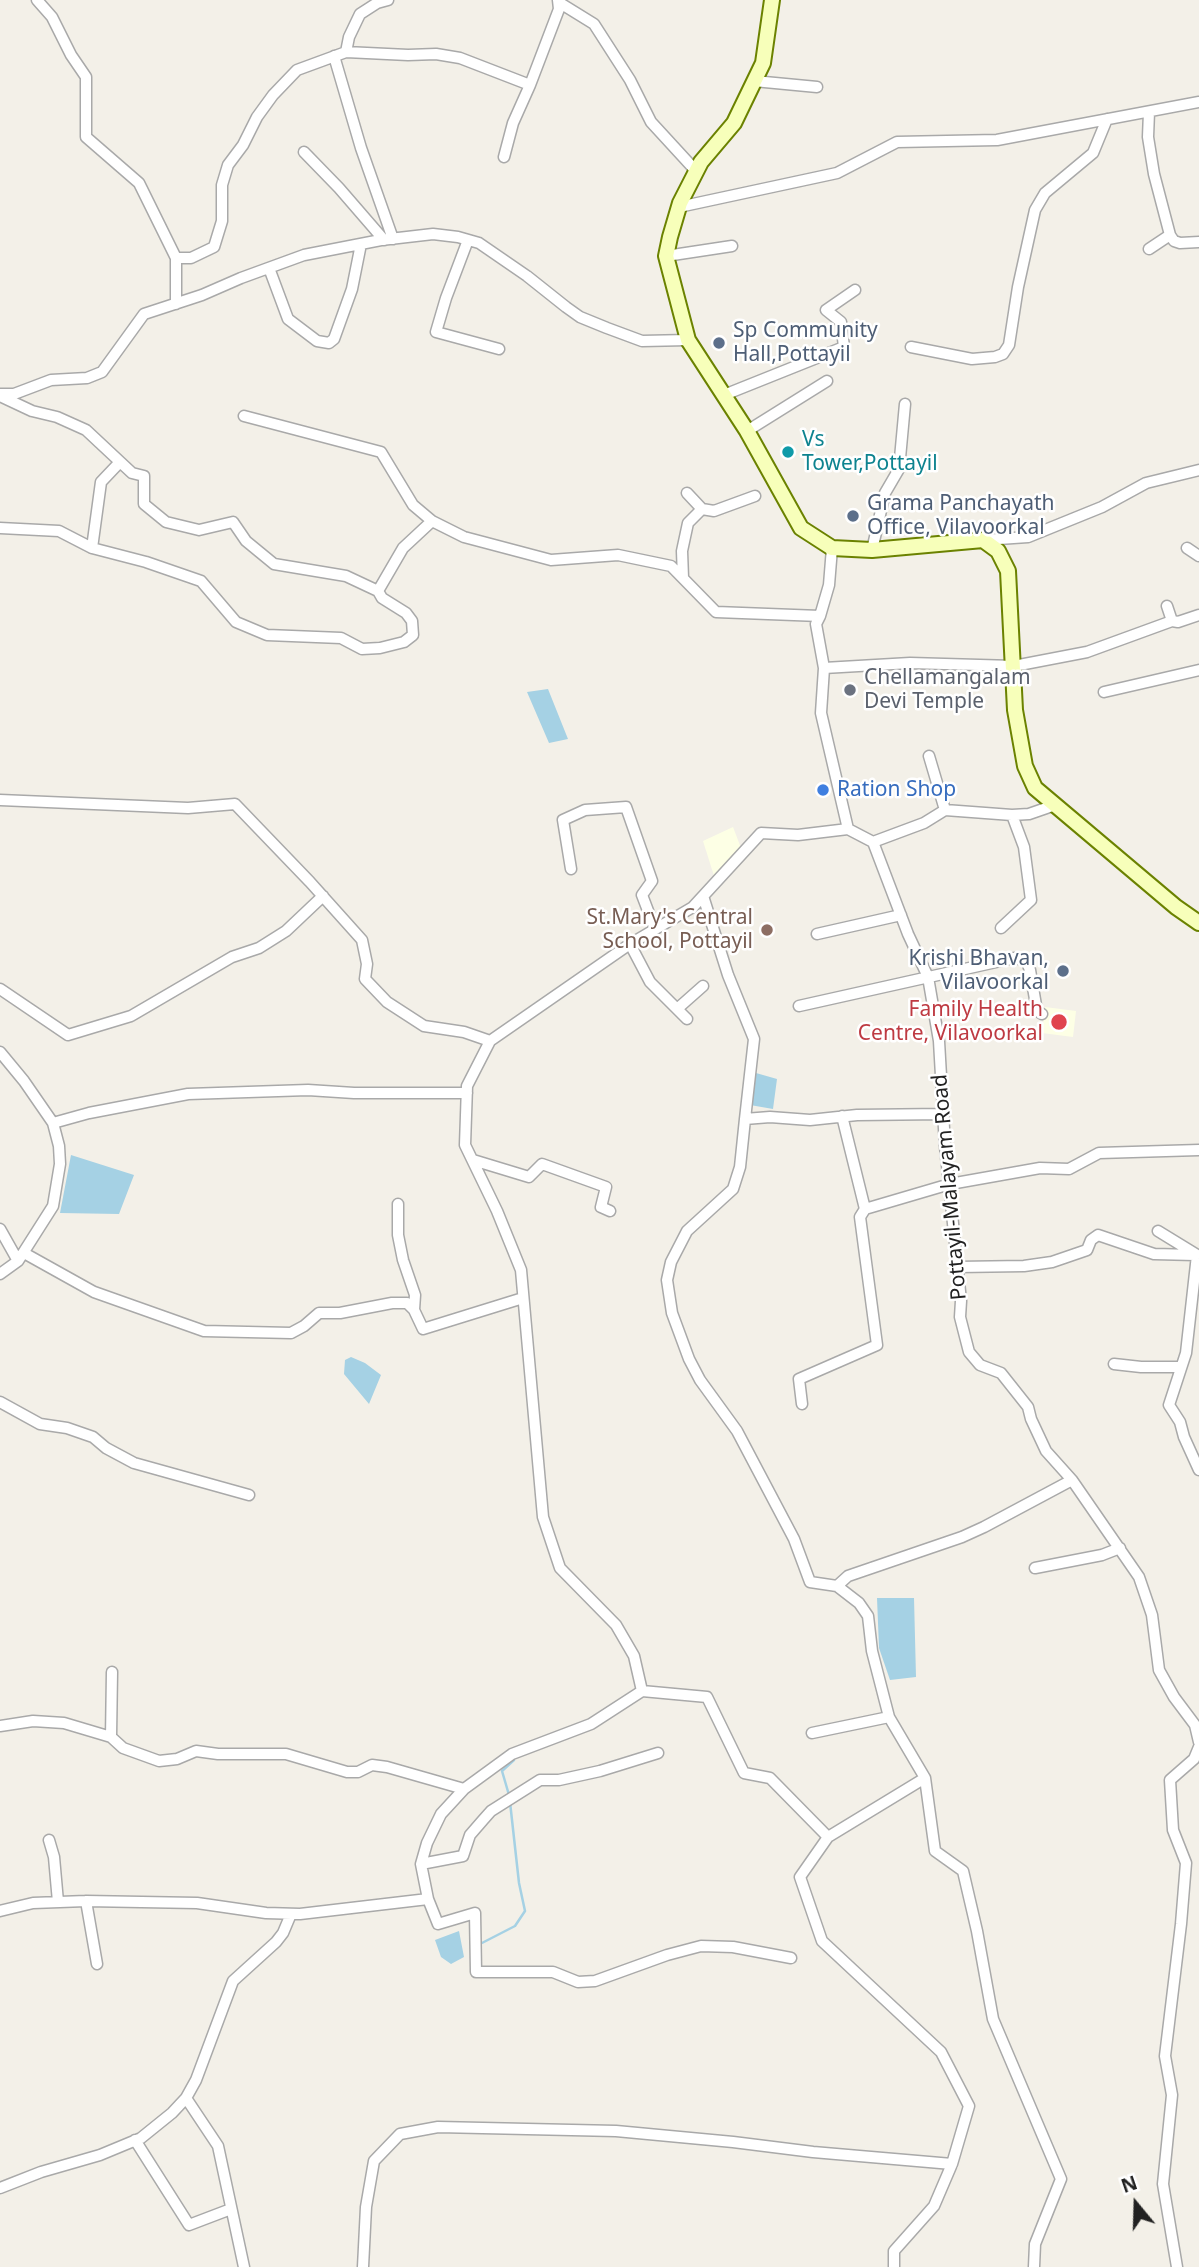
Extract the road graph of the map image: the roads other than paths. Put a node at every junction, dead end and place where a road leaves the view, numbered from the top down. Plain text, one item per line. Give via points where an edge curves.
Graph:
1 (37, 0) edge
2 (388, 0) edge
3 (772, 0) edge
4 (559, 1) edge
5 (346, 52) junction
6 (334, 56) junction
7 (754, 81) junction
8 (530, 85) junction
9 (817, 87) dead end
10 (1199, 102) edge
11 (1149, 111) junction
12 (1107, 119) junction
13 (304, 152) dead end
14 (505, 157) dead end
15 (696, 171) junction
16 (679, 207) junction
17 (1170, 235) junction
18 (388, 239) junction
19 (468, 240) junction
20 (1199, 242) edge
21 (361, 244) junction
22 (732, 246) dead end
23 (1149, 249) dead end
24 (666, 257) junction
25 (176, 258) junction
26 (269, 268) junction
27 (855, 290) dead end
28 (176, 304) junction
29 (688, 340) junction
30 (911, 348) dead end
31 (499, 349) dead end
32 (827, 381) dead end
33 (0, 395) edge
34 (724, 395) junction
35 (905, 404) dead end
36 (244, 416) dead end
37 (747, 431) junction
38 (120, 462) junction
39 (1199, 470) edge
40 (687, 493) dead end
41 (755, 496) dead end
42 (702, 509) junction
43 (432, 521) junction
44 (0, 528) edge
45 (983, 540) junction
46 (92, 548) junction
47 (832, 548) junction
48 (1187, 548) dead end
49 (872, 550) junction
50 (1199, 556) edge
51 (682, 578) junction
52 (378, 592) junction
53 (1167, 606) dead end
54 (1199, 615) edge
55 (820, 616) junction
56 (1172, 621) junction
57 (1014, 666) junction
58 (824, 668) junction
59 (1199, 670) edge
60 (1104, 692) dead end
61 (929, 756) dead end
62 (0, 800) edge
63 (1055, 805) junction
64 (945, 810) junction
65 (1012, 815) junction
66 (848, 829) junction
67 (873, 842) junction
68 (571, 869) dead end
69 (323, 896) junction
70 (703, 896) junction
71 (901, 915) junction
72 (1199, 923) edge
73 (1001, 928) dead end
74 (655, 929) junction
75 (817, 934) dead end
76 (630, 944) junction
77 (928, 977) junction
78 (703, 986) dead end
79 (0, 989) edge
80 (799, 1006) dead end
81 (677, 1009) junction
82 (1042, 1014) dead end
83 (687, 1019) dead end
84 (490, 1041) junction
85 (0, 1052) edge
86 (467, 1093) junction
87 (944, 1114) junction
88 (842, 1116) junction
89 (745, 1119) junction
90 (53, 1123) junction
91 (1199, 1150) edge
92 (472, 1160) junction
93 (950, 1184) junction
94 (398, 1204) dead end
95 (865, 1209) junction
96 (610, 1211) dead end
97 (0, 1229) edge
98 (1158, 1231) dead end
99 (1198, 1254) edge
100 (21, 1257) junction
101 (958, 1266) junction
102 (0, 1275) edge
103 (523, 1298) junction
104 (414, 1310) junction
105 (1114, 1364) dead end
106 (1181, 1367) junction
107 (0, 1402) edge
108 (802, 1404) dead end
109 (1199, 1470) edge
110 (1072, 1480) junction
111 (249, 1495) dead end
112 (1120, 1548) junction
113 (1035, 1568) dead end
114 (837, 1586) junction
115 (112, 1672) dead end
116 (642, 1691) junction
117 (890, 1717) junction
118 (0, 1726) edge
119 (812, 1733) dead end
120 (111, 1737) junction
121 (1199, 1744) edge
122 (658, 1753) dead end
123 (925, 1779) junction
124 (464, 1788) junction
125 (828, 1837) junction
126 (49, 1840) dead end
127 (421, 1864) junction
128 (428, 1899) junction
129 (86, 1901) junction
130 (58, 1902) junction
131 (0, 1911) edge
132 (291, 1914) junction
133 (791, 1958) dead end
134 (97, 1964) dead end
135 (186, 2098) junction
136 (135, 2140) junction
137 (952, 2164) junction
138 (0, 2188) edge
139 (231, 2209) junction
140 (244, 2267) edge
141 (363, 2267) edge
142 (894, 2267) edge
143 (1034, 2267) edge
144 (1177, 2267) edge

1 - 25 street via 86,77 86,137 139,183
2 - 5 street via 360,14
3 - 7 street via 763,63
4 - 8 street
4 - 15 street via 594,24 651,122
5 - 6 street
5 - 8 street via 460,58
6 - 18 street
6 - 25 street via 297,70 273,95 229,165 214,247 191,258
7 - 9 street
7 - 15 street via 734,123
8 - 14 street via 513,123
10 - 11 street
11 - 12 street
11 - 17 street via 1154,174
12 - 16 street via 997,140 897,142 837,173
12 - 30 street via 1093,153 1045,193 1035,210 1009,345 1003,354 972,359
13 - 18 street
15 - 16 street
16 - 24 street
17 - 20 street via 1180,243
17 - 23 street
18 - 19 street via 433,234
18 - 21 street
19 - 29 street via 508,262 580,317 642,341
19 - 31 street via 436,332
21 - 26 street via 304,255
21 - 26 street via 352,289 329,343 317,341 288,319
22 - 24 street
24 - 29 street
25 - 28 street
26 - 28 street
27 - 34 street via 826,310 841,322 844,346
28 - 33 street via 144,314 102,372
29 - 34 street
32 - 37 street
33 - 38 street via 86,429
34 - 37 street
35 - 49 street via 899,469 885,493
36 - 43 street via 381,452 413,505
37 - 47 street via 801,528
38 - 46 street via 101,482
38 - 52 street via 144,476 144,505 166,522 199,530 233,522 246,541 274,564 346,576
39 - 45 street via 1146,483 1102,507 1028,537
40 - 42 street
41 - 42 street via 714,512
42 - 51 street via 688,523
43 - 51 street via 464,537 551,560 618,555 671,566
43 - 52 street via 402,548
44 - 46 street via 59,531
45 - 49 street
45 - 57 street via 998,551 1007,571
46 - 52 street via 201,581 236,622 267,635 341,638 362,649 404,642 413,635 412,621
47 - 49 street
47 - 55 street
48 - 50 street
51 - 55 street via 716,612
53 - 56 street
54 - 56 street
55 - 58 street via 816,624
56 - 57 street via 1087,652
57 - 58 street via 910,663
57 - 63 street via 1015,710 1025,766 1035,788
58 - 66 street via 821,713
59 - 60 street
61 - 64 street
62 - 69 street via 188,808 235,804
63 - 65 street
63 - 72 street
64 - 65 street
64 - 67 street
65 - 73 street via 1024,847 1031,900
66 - 67 street
66 - 70 street via 798,835 761,833
67 - 71 street, Pottayil-Malayam Road
68 - 74 street via 563,820 585,810 626,807 652,881 642,895
69 - 79 street via 286,931 259,948 232,957 131,1016 68,1035
69 - 84 street via 362,940 365,979 387,1002 424,1026
70 - 74 street via 694,907
70 - 89 street via 754,1039
71 - 75 street
71 - 77 street, Pottayil-Malayam Road
74 - 76 street
76 - 81 street via 650,982
76 - 84 street
77 - 80 street
77 - 82 street via 1014,958 1026,960 1037,1012
77 - 87 street, Pottayil-Malayam Road via 939,1041
78 - 81 street
81 - 83 street
84 - 86 street
85 - 90 street
86 - 90 street via 308,1090 188,1094
86 - 92 street via 465,1145
87 - 88 street
87 - 93 street, Pottayil-Malayam Road
88 - 89 street
88 - 95 street
89 - 114 street via 733,1189 687,1231 671,1262 667,1280 672,1314 699,1380 737,1431 794,1539 810,1582
90 - 100 street via 60,1164 53,1206
91 - 93 street via 1099,1153 1069,1168 1040,1168
92 - 96 street via 529,1177 542,1164 606,1186 601,1207
92 - 103 street via 521,1270
93 - 95 street
93 - 101 street, Pottayil-Malayam Road
94 - 104 street via 398,1235 415,1295
95 - 108 street via 860,1217 877,1345 799,1379
97 - 100 street
98 - 99 street
99 - 101 street via 1154,1254 1098,1235 1087,1250 1052,1262
99 - 106 street
100 - 102 street
100 - 104 street via 94,1292 204,1331 291,1332 319,1313 392,1303 407,1303
101 - 110 street, Pottayil-Malayam Road via 960,1317 969,1352 980,1365 1001,1373 1015,1390 1028,1407 1046,1451
103 - 104 street via 423,1329
103 - 116 street via 542,1517 560,1568 616,1625 634,1656
105 - 106 street
106 - 109 street via 1168,1405 1180,1422
107 - 111 street via 40,1424 93,1437 134,1463
110 - 112 street, Pottayil-Malayam Road
110 - 114 street via 962,1537 848,1576
112 - 113 street
112 - 121 street, Pottayil-Malayam Road via 1139,1577 1152,1615 1160,1670 1195,1725
114 - 117 street via 859,1603 867,1616
115 - 120 street
116 - 124 street via 591,1724 512,1754
116 - 125 street via 707,1697 744,1773 770,1778
117 - 119 street
117 - 123 street
118 - 120 street via 64,1723
120 - 124 street via 124,1748 159,1762 196,1751 286,1755 347,1772 372,1765 387,1767
121 - 144 street via 1194,1759 1170,1780 1173,1830 1186,1863 1165,2056 1172,2095 1163,2184
122 - 127 street via 600,1771 540,1780 483,1819 470,1835 463,1856
123 - 125 street
123 - 143 street via 935,1851 963,1871 993,2019 1061,2179 1035,2244
124 - 127 street via 440,1814
125 - 137 street via 800,1877 822,1941 941,2052 969,2106
126 - 130 street
127 - 128 street
128 - 132 street
128 - 133 street via 438,1924 475,1913 476,1972 553,1972 578,1982 701,1946
129 - 130 street
129 - 132 street via 197,1903
129 - 134 street
130 - 131 street
132 - 135 street via 276,1942 233,1981
135 - 136 street
135 - 139 street via 218,2146
136 - 138 street
136 - 139 street via 189,2225
137 - 141 street via 615,2131 438,2127 400,2134 374,2161
137 - 142 street via 934,2206 894,2251
139 - 140 street

